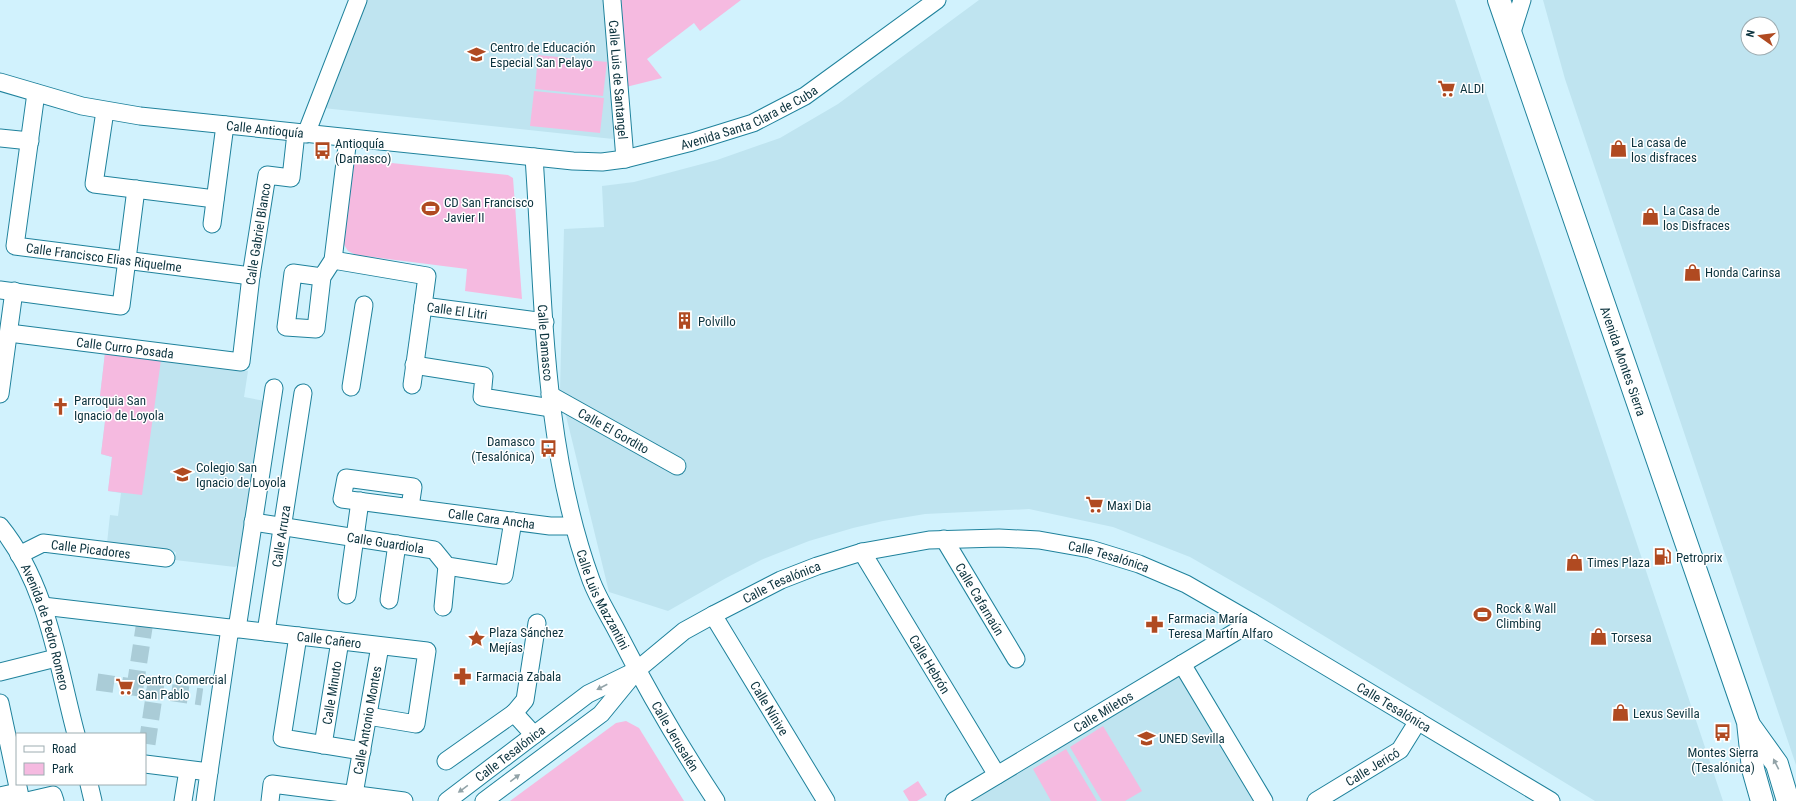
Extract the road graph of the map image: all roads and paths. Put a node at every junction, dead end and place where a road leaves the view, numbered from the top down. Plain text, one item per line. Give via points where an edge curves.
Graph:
1 (358, 0) edge
2 (612, 0) edge
3 (936, 0) edge
4 (1499, 0) edge
5 (1522, 0) edge
6 (1511, 35) junction
7 (0, 82) edge
8 (36, 92) junction
9 (105, 111) junction
10 (225, 125) junction
11 (301, 133) junction
12 (0, 138) edge
13 (348, 138) junction
14 (30, 141) junction
15 (534, 157) junction
16 (625, 159) junction
17 (136, 189) junction
18 (215, 199) junction
19 (212, 224) dead end
20 (127, 259) junction
21 (333, 260) junction
22 (251, 276) junction
23 (322, 276) dead end
24 (7, 290) edge
25 (364, 306) dead end
26 (423, 306) junction
27 (545, 322) junction
28 (9, 333) junction
29 (241, 362) joint
30 (414, 365) junction
31 (412, 385) dead end
32 (351, 387) dead end
33 (274, 388) dead end
34 (303, 393) dead end
35 (0, 394) edge
36 (551, 401) junction
37 (677, 466) dead end
38 (360, 501) junction
39 (410, 507) junction
40 (513, 521) junction
41 (253, 522) junction
42 (0, 526) edge
43 (282, 526) junction
44 (574, 526) junction
45 (355, 538) junction
46 (944, 539) junction
47 (398, 544) junction
48 (862, 552) junction
49 (19, 555) junction
50 (166, 558) dead end
51 (447, 566) junction
52 (347, 595) dead end
53 (389, 600) dead end
54 (43, 606) junction
55 (443, 607) dead end
56 (713, 615) junction
57 (1252, 622) junction
58 (537, 623) dead end
59 (234, 629) junction
60 (266, 632) junction
61 (298, 636) junction
62 (340, 641) junction
63 (380, 646) junction
64 (56, 658) junction
65 (1016, 659) dead end
66 (1182, 664) junction
67 (637, 670) junction
68 (0, 672) edge
69 (0, 703) edge
70 (514, 713) junction
71 (368, 716) junction
72 (1418, 721) junction
73 (1748, 722) junction
74 (76, 733) edge
75 (534, 735) junction
76 (323, 745) junction
77 (362, 751) junction
78 (446, 761) dead end
79 (146, 764) edge
80 (188, 770) junction
81 (16, 772) edge
82 (209, 772) junction
83 (997, 775) junction
84 (19, 785) edge
85 (89, 785) edge
86 (354, 794) junction
87 (1343, 794) edge
88 (0, 796) edge
89 (22, 798) edge
90 (55, 801) edge
91 (93, 801) edge
92 (183, 801) edge
93 (205, 801) edge
94 (270, 801) edge
95 (404, 801) edge
96 (447, 801) edge
97 (484, 801) edge
98 (716, 801) edge
99 (826, 801) edge
100 (954, 801) edge
101 (1264, 801) edge
102 (1316, 801) edge
103 (1551, 801) edge
104 (1762, 801) edge
105 (1788, 801) edge

1 - 11 street, Calle Gabriel Blanco
2 - 16 street, Calle Luis de Santangel
3 - 16 street, Avenida Santa Clara de Cuba via 805,96 760,120 692,142
4 - 6 main road, Avenida Montes Sierra
5 - 6 street
6 - 73 main road, Avenida Montes Sierra
7 - 8 street, Calle Antioquía
8 - 9 street, Calle Antioquía
8 - 14 street, Calle Francisco Elias Riquelme
9 - 10 street, Calle Antioquía
9 - 17 street via 94,184
10 - 11 street, Calle Antioquía
10 - 18 street
11 - 13 street, Calle Antioquía
11 - 22 street, Calle Gabriel Blanco via 291,178 267,175
12 - 14 street
13 - 15 street, Calle Antioquía
13 - 21 street
14 - 20 street, Calle Francisco Elias Riquelme via 15,246
15 - 16 street, Avenida Santa Clara de Cuba via 602,162
15 - 27 street, Calle Damasco
17 - 18 street
17 - 20 street
18 - 19 street
20 - 22 street, Calle Francisco Elias Riquelme
20 - 24 street via 121,306
21 - 23 street
21 - 26 street, Calle El Litri via 427,276
22 - 29 street, Calle Gabriel Blanco
24 - 28 street
25 - 32 street
26 - 27 street, Calle El Litri
26 - 30 street
27 - 36 street, Calle Damasco
28 - 29 street, Calle Curro Posada
28 - 35 street
30 - 31 street
30 - 36 street via 484,376 482,398
33 - 41 street
34 - 43 street, Calle Arruza
36 - 37 street, Calle El Gordito
36 - 44 street, Calle Damasco via 558,456
38 - 39 street, Calle Cara Ancha
38 - 39 street, Calle Cara Ancha via 342,499 346,478 413,487
38 - 45 street
39 - 40 street, Calle Cara Ancha
40 - 44 street, Calle Cara Ancha
40 - 51 street via 504,575
41 - 43 street, Calle Guardiola
41 - 59 street
42 - 49 street, Avenida de Pedro Romero
43 - 45 street, Calle Guardiola
43 - 60 street, Calle Arruza
44 - 67 street, Calle Luis Mazzantini via 592,582
45 - 47 street, Calle Guardiola
45 - 52 street
46 - 48 street, Calle Tesalónica
46 - 57 street, Calle Tesalónica via 1039,540 1090,549 1139,564 1186,584
46 - 65 street, Calle Cafarnaún
47 - 51 street, Calle Guardiola via 434,550
47 - 53 street
48 - 56 street, Calle Tesalónica via 781,580
48 - 83 street, Calle Hebrón
49 - 50 street, Calle Picadores via 43,543
49 - 54 street, Avenida de Pedro Romero
51 - 55 street
54 - 59 street, Calle Cañero
54 - 64 street, Avenida de Pedro Romero
56 - 67 street, Calle Tesalónica via 684,631
56 - 99 street, Calle Nínive
57 - 66 street, Calle Miletos
57 - 72 street, Calle Tesalónica
58 - 70 street via 525,700
59 - 60 street, Calle Cañero
59 - 82 street
60 - 61 street, Calle Cañero
61 - 62 street, Calle Cañero
61 - 76 street via 282,738
62 - 63 street, Calle Cañero
62 - 76 street, Calle Minuto
63 - 71 street, Calle Antonio Montes
63 - 71 street, Calle Cañero via 428,651 416,724
64 - 68 street
64 - 74 street, Avenida de Pedro Romero
66 - 83 street, Calle Miletos
66 - 101 street
67 -> 75 street, Calle Tesalónica via 588,694
97 -> 67 street, Calle Tesalónica via 601,714
67 - 98 street, Calle Jerusalén
69 - 81 street
70 - 75 street
70 - 78 street
71 - 77 street, Calle Antonio Montes
72 - 87 street, Calle Jericó via 1400,750
72 - 103 street, Calle Tesalónica
73 - 104 main road, Avenida Montes Sierra via 1753,769
105 -> 73 main road, Avenida Montes Sierra via 1777,764
75 -> 96 street, Calle Tesalónica
76 - 77 street
77 - 86 street, Calle Antonio Montes
79 - 80 street
80 - 82 street
80 - 92 street
82 - 93 street
83 - 100 street, Calle Miletos
84 - 89 street
85 - 91 street
86 - 94 street via 272,784
86 - 95 street
87 - 102 street, Calle Jericó
88 - 89 street
89 - 90 street via 54,795

